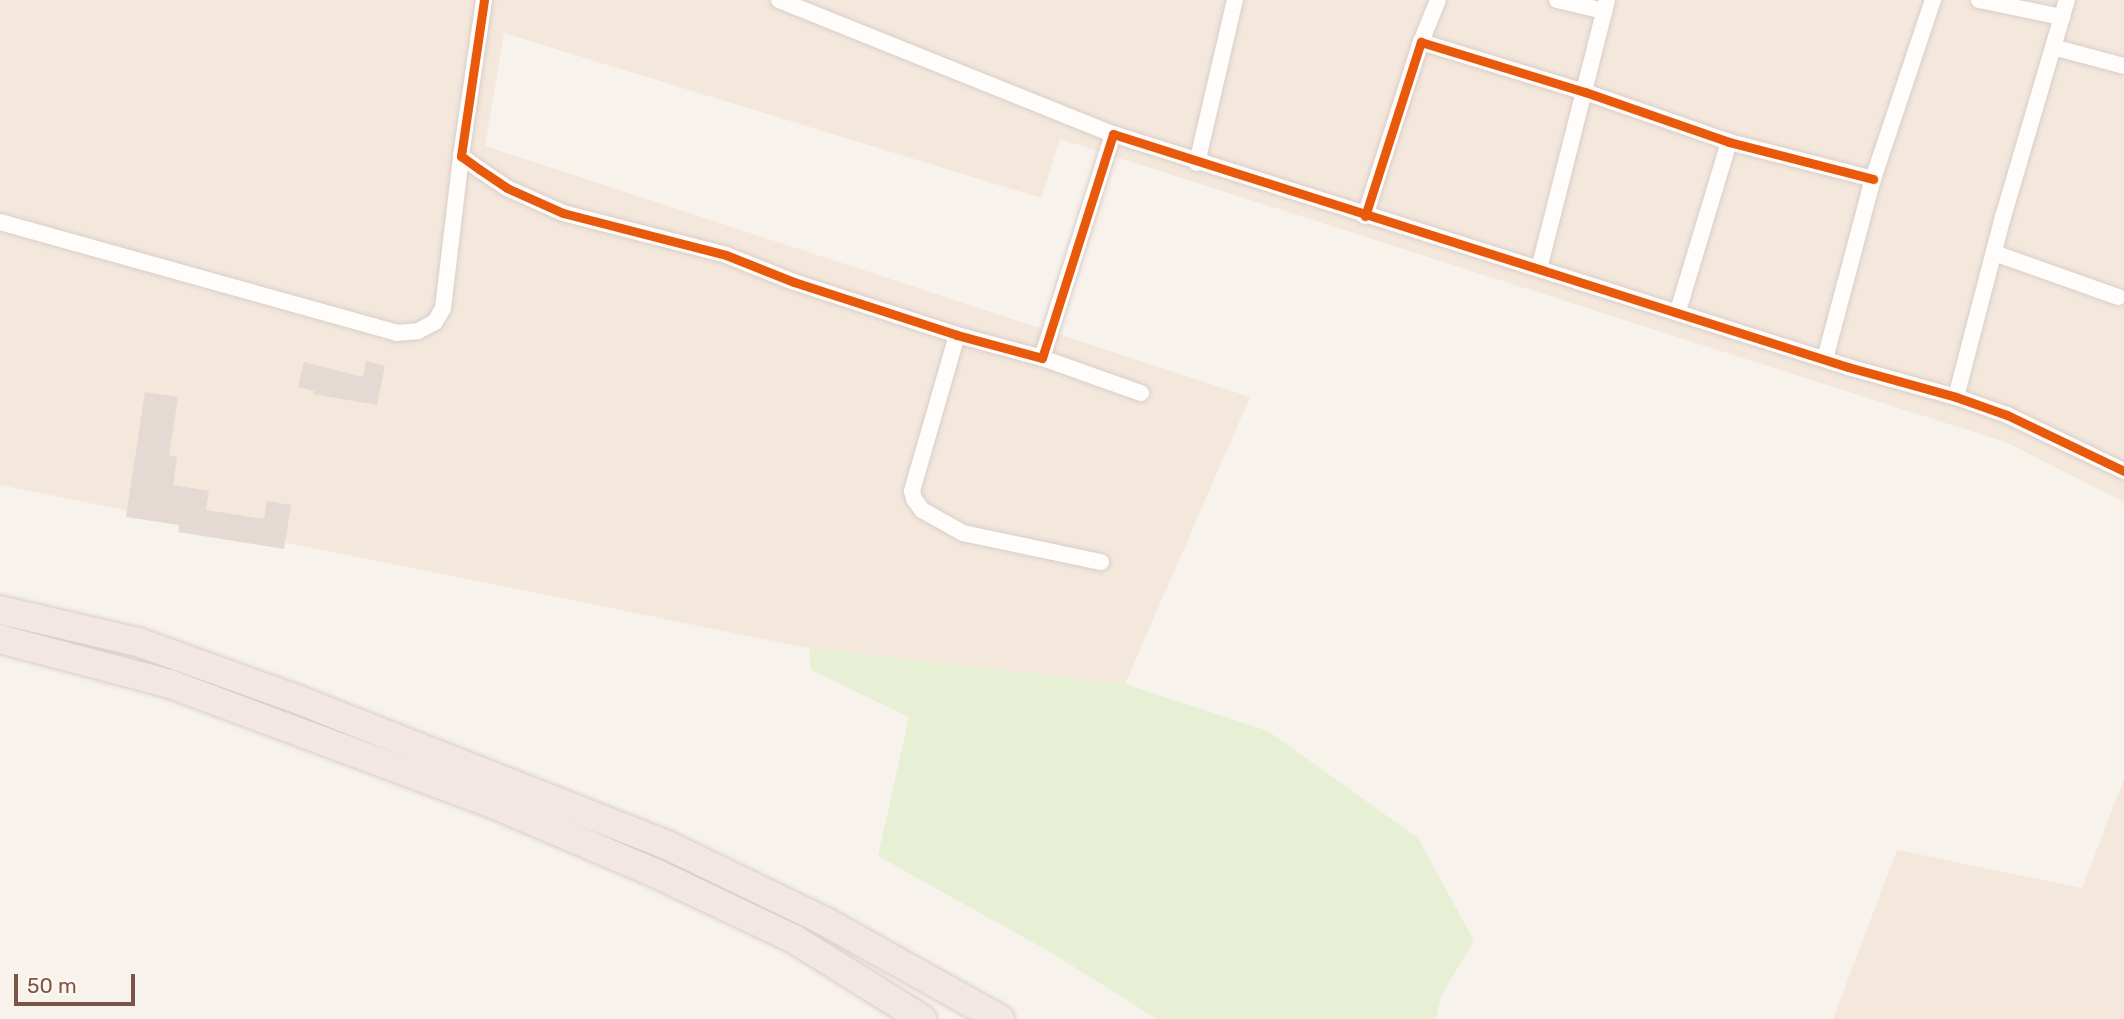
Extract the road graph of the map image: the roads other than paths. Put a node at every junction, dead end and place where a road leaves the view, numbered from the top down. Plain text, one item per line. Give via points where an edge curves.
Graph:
1 (484, 0) edge
2 (779, 0) edge
3 (1235, 0) edge
4 (1438, 0) edge
5 (1557, 0) edge
6 (1933, 0) edge
7 (1979, 0) edge
8 (2067, 0) edge
9 (1605, 5) edge
10 (2062, 18) junction
11 (1421, 42) junction
12 (2053, 47) junction
13 (2124, 66) edge
14 (1585, 92) junction
15 (1113, 135) junction
16 (1729, 142) junction
17 (461, 156) junction
18 (1197, 163) junction
19 (1873, 179) junction
20 (1364, 216) junction
21 (0, 222) edge
22 (1994, 253) junction
23 (1539, 269) junction
24 (2118, 297) dead end
25 (1678, 311) junction
26 (957, 335) junction
27 (1042, 358) junction
28 (1825, 359) junction
29 (1140, 393) dead end
30 (1956, 397) junction
31 (2124, 471) edge
32 (1101, 562) dead end
33 (0, 610) edge
34 (0, 639) edge
35 (922, 1019) edge
36 (1000, 1019) edge

1 - 17 street
2 - 15 street
3 - 18 street
4 - 11 street
5 - 9 street
6 - 19 street
7 - 10 street
8 - 10 street
9 - 14 street
10 - 12 street
11 - 14 street
11 - 20 street
12 - 13 street
12 - 22 street
14 - 16 street
14 - 23 street
15 - 18 street
15 - 27 street
16 - 19 street
16 - 25 street
17 - 21 street via 443,308 435,322 418,331 397,333
17 - 26 street via 507,188 563,213 726,255
18 - 20 street
19 - 28 street
20 - 23 street
22 - 24 street
22 - 30 street
23 - 25 street
25 - 28 street
26 - 27 street
26 - 32 street via 912,491 914,499 922,510 963,533
27 - 29 street
28 - 30 street
30 - 31 street via 2007,415
33 - 36 highway via 151,647 299,700 667,845 828,923
34 - 35 highway via 170,684 498,806 794,939

